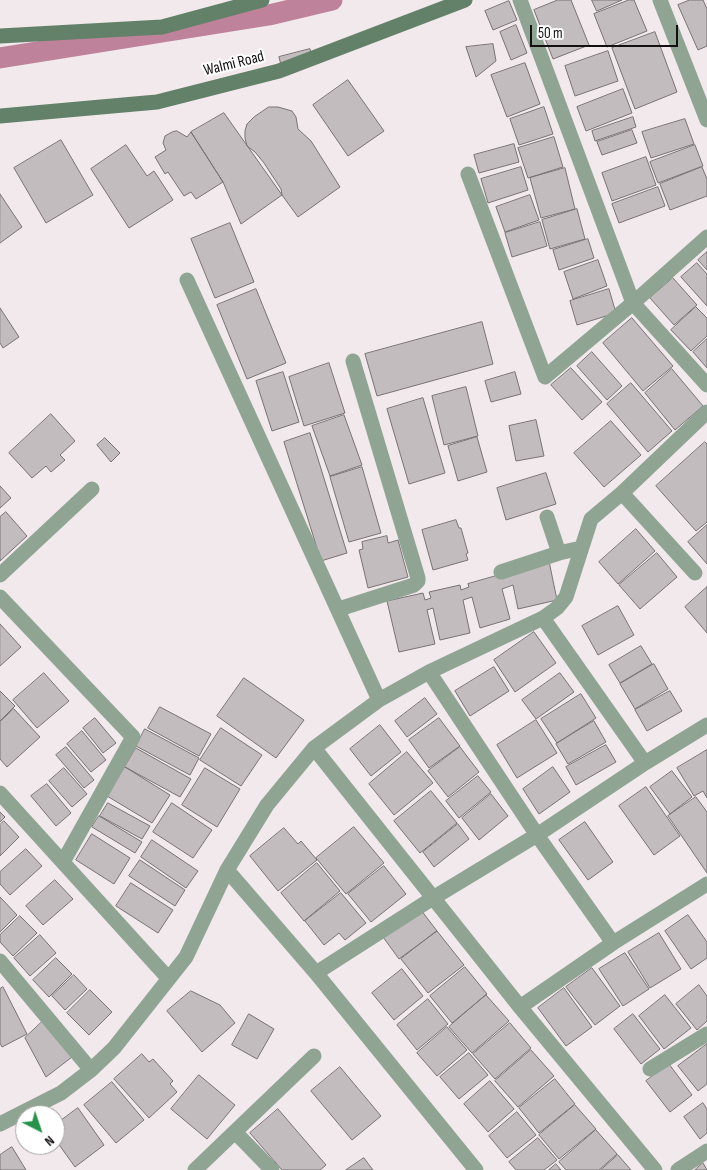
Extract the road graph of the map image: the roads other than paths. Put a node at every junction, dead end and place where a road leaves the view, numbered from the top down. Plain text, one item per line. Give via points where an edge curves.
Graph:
1 (262, 0) edge
2 (465, 0) edge
3 (520, 0) edge
4 (660, 0) edge
5 (0, 36) edge
6 (0, 116) edge
7 (707, 120) edge
8 (468, 174) dead end
9 (707, 236) edge
10 (187, 280) dead end
11 (633, 303) junction
12 (353, 361) dead end
13 (707, 385) edge
14 (705, 418) edge
15 (92, 489) dead end
16 (622, 493) junction
17 (547, 517) dead end
18 (581, 548) junction
19 (559, 553) junction
20 (501, 572) dead end
21 (695, 573) dead end
22 (0, 575) edge
23 (0, 597) edge
24 (339, 609) junction
25 (543, 618) junction
26 (429, 672) junction
27 (379, 700) junction
28 (707, 725) edge
29 (314, 748) junction
30 (645, 764) junction
31 (0, 793) edge
32 (537, 835) junction
33 (63, 862) junction
34 (227, 870) junction
35 (707, 884) edge
36 (433, 898) junction
37 (614, 943) junction
38 (0, 961) edge
39 (316, 973) junction
40 (168, 978) junction
41 (520, 1007) junction
42 (707, 1034) edge
43 (314, 1056) dead end
44 (650, 1069) dead end
45 (91, 1070) junction
46 (0, 1124) edge
47 (236, 1133) junction
48 (707, 1151) edge
49 (195, 1170) edge
50 (272, 1170) edge
51 (476, 1170) edge
52 (655, 1170) edge
53 (678, 1170) edge

1 - 5 street via 162,27
2 - 6 street, Walmi Road via 279,71 157,102
3 - 11 street
4 - 7 street
8 - 11 street via 545,377
9 - 11 street
10 - 24 street
11 - 13 street
12 - 24 street via 418,581
14 - 16 street
15 - 22 street
16 - 18 street via 591,519
16 - 21 street
17 - 19 street
18 - 19 street
18 - 25 street via 566,597
19 - 20 street
23 - 33 street via 134,737
24 - 27 street
25 - 26 street
25 - 30 street
26 - 27 street
26 - 32 street
27 - 29 street
28 - 30 street
29 - 34 street via 267,805
29 - 36 street
30 - 32 street
31 - 33 street
32 - 36 street
32 - 37 street
33 - 40 street
34 - 39 street
34 - 40 street via 186,957
35 - 37 street
36 - 39 street
36 - 41 street
37 - 41 street
38 - 45 street
39 - 51 street
40 - 45 street via 114,1048
41 - 52 street
42 - 44 street
43 - 47 street
45 - 46 street via 61,1093
47 - 49 street
47 - 50 street
48 - 53 street

